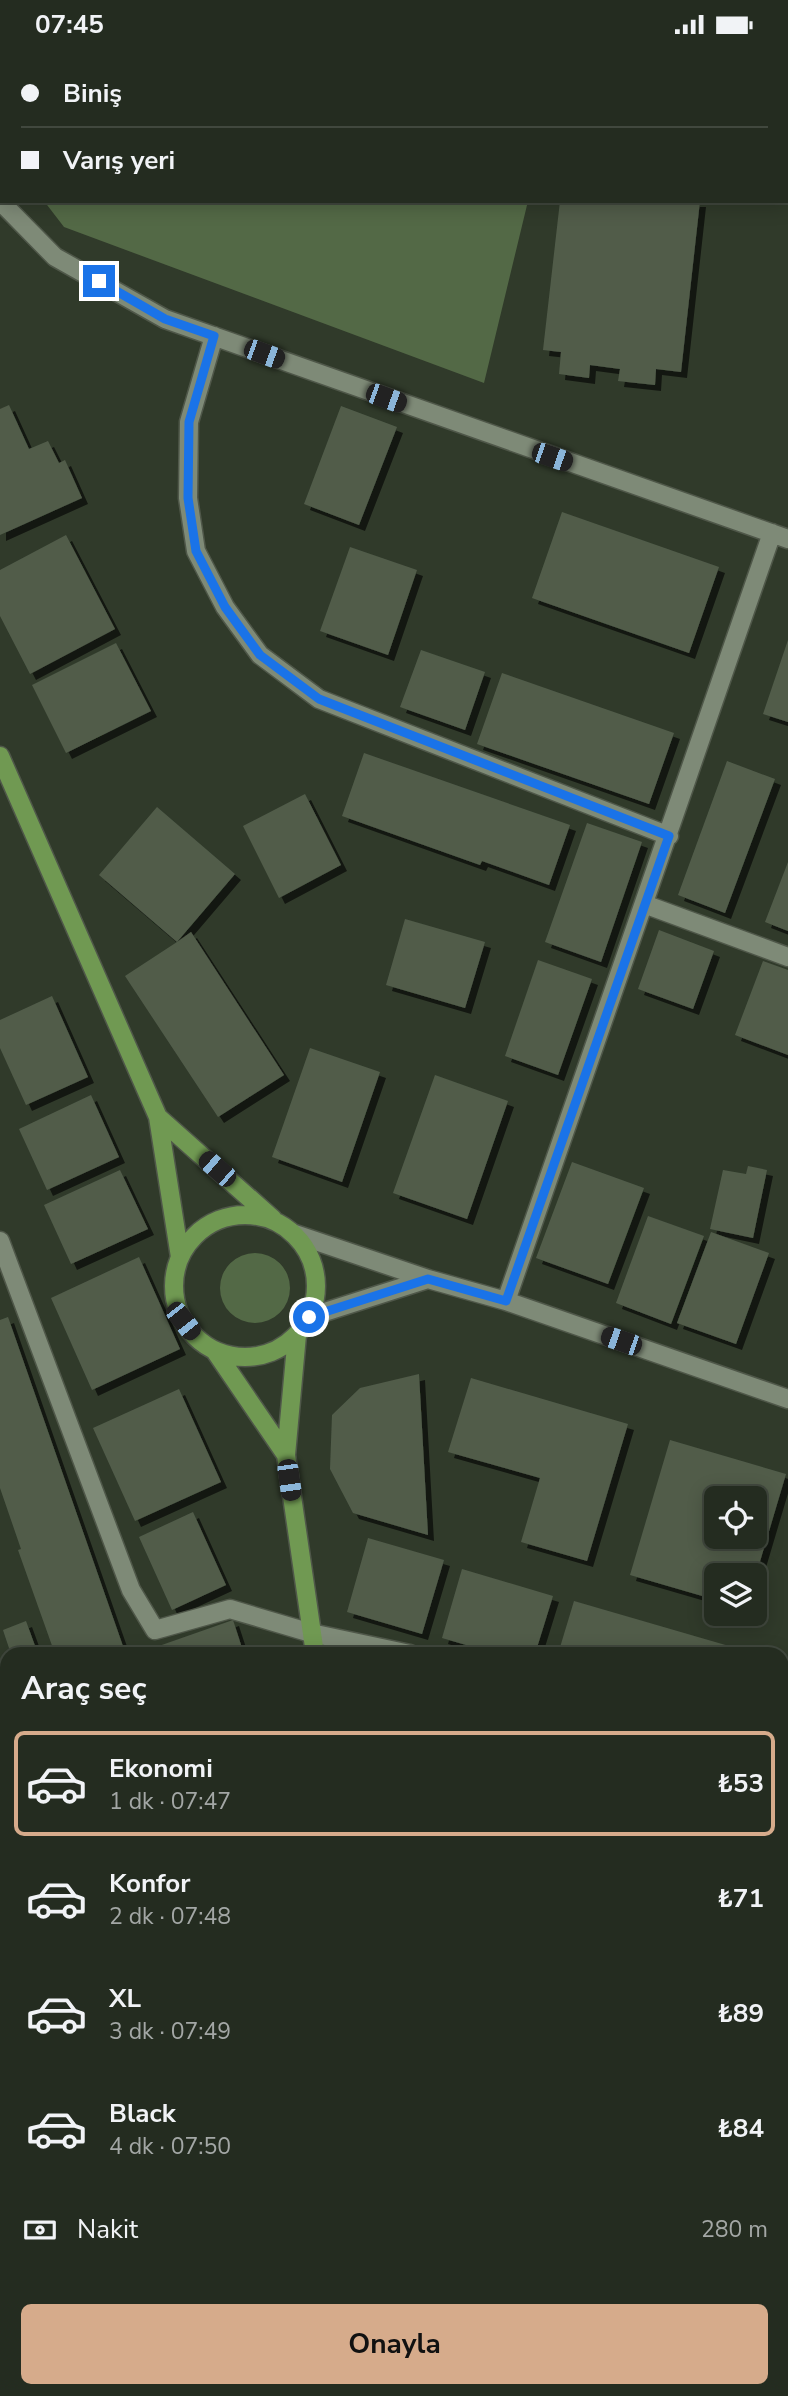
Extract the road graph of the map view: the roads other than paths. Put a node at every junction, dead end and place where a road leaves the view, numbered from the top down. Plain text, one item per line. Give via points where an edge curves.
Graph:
1 (2, 203) edge
2 (214, 336) junction
3 (780, 536) edge
4 (0, 756) edge
5 (669, 836) junction
6 (644, 904) junction
7 (788, 957) edge
8 (158, 1117) junction
9 (276, 1221) junction
10 (295, 1234) junction
11 (0, 1241) edge
12 (180, 1257) junction
13 (428, 1279) junction
14 (506, 1301) junction
15 (309, 1317) junction
16 (297, 1335) junction
17 (215, 1350) junction
18 (788, 1399) edge
19 (286, 1455) junction
20 (311, 1633) junction
21 (314, 1647) edge
22 (377, 1647) edge

1 - 2 street via 55,257 165,319
2 - 3 street
2 - 5 street via 189,422 188,498 196,551 225,607 260,655 319,699
3 - 5 street
4 - 8 main road
5 - 6 street
6 - 7 street
6 - 14 street
8 - 9 main road
8 - 12 main road
9 - 10 main road
9 - 12 main road via 254,1215 231,1216 210,1224
10 - 13 street
10 - 15 main road via 316,1273
11 - 20 street via 131,1590 155,1630 230,1609
12 - 17 main road via 174,1279 183,1321 197,1339
13 - 14 street
13 - 15 street
14 - 18 street
15 - 16 main road
16 - 17 main road via 279,1349 258,1356 236,1357
16 - 19 main road
17 - 19 main road
19 - 20 main road
20 - 21 main road
20 - 22 street

